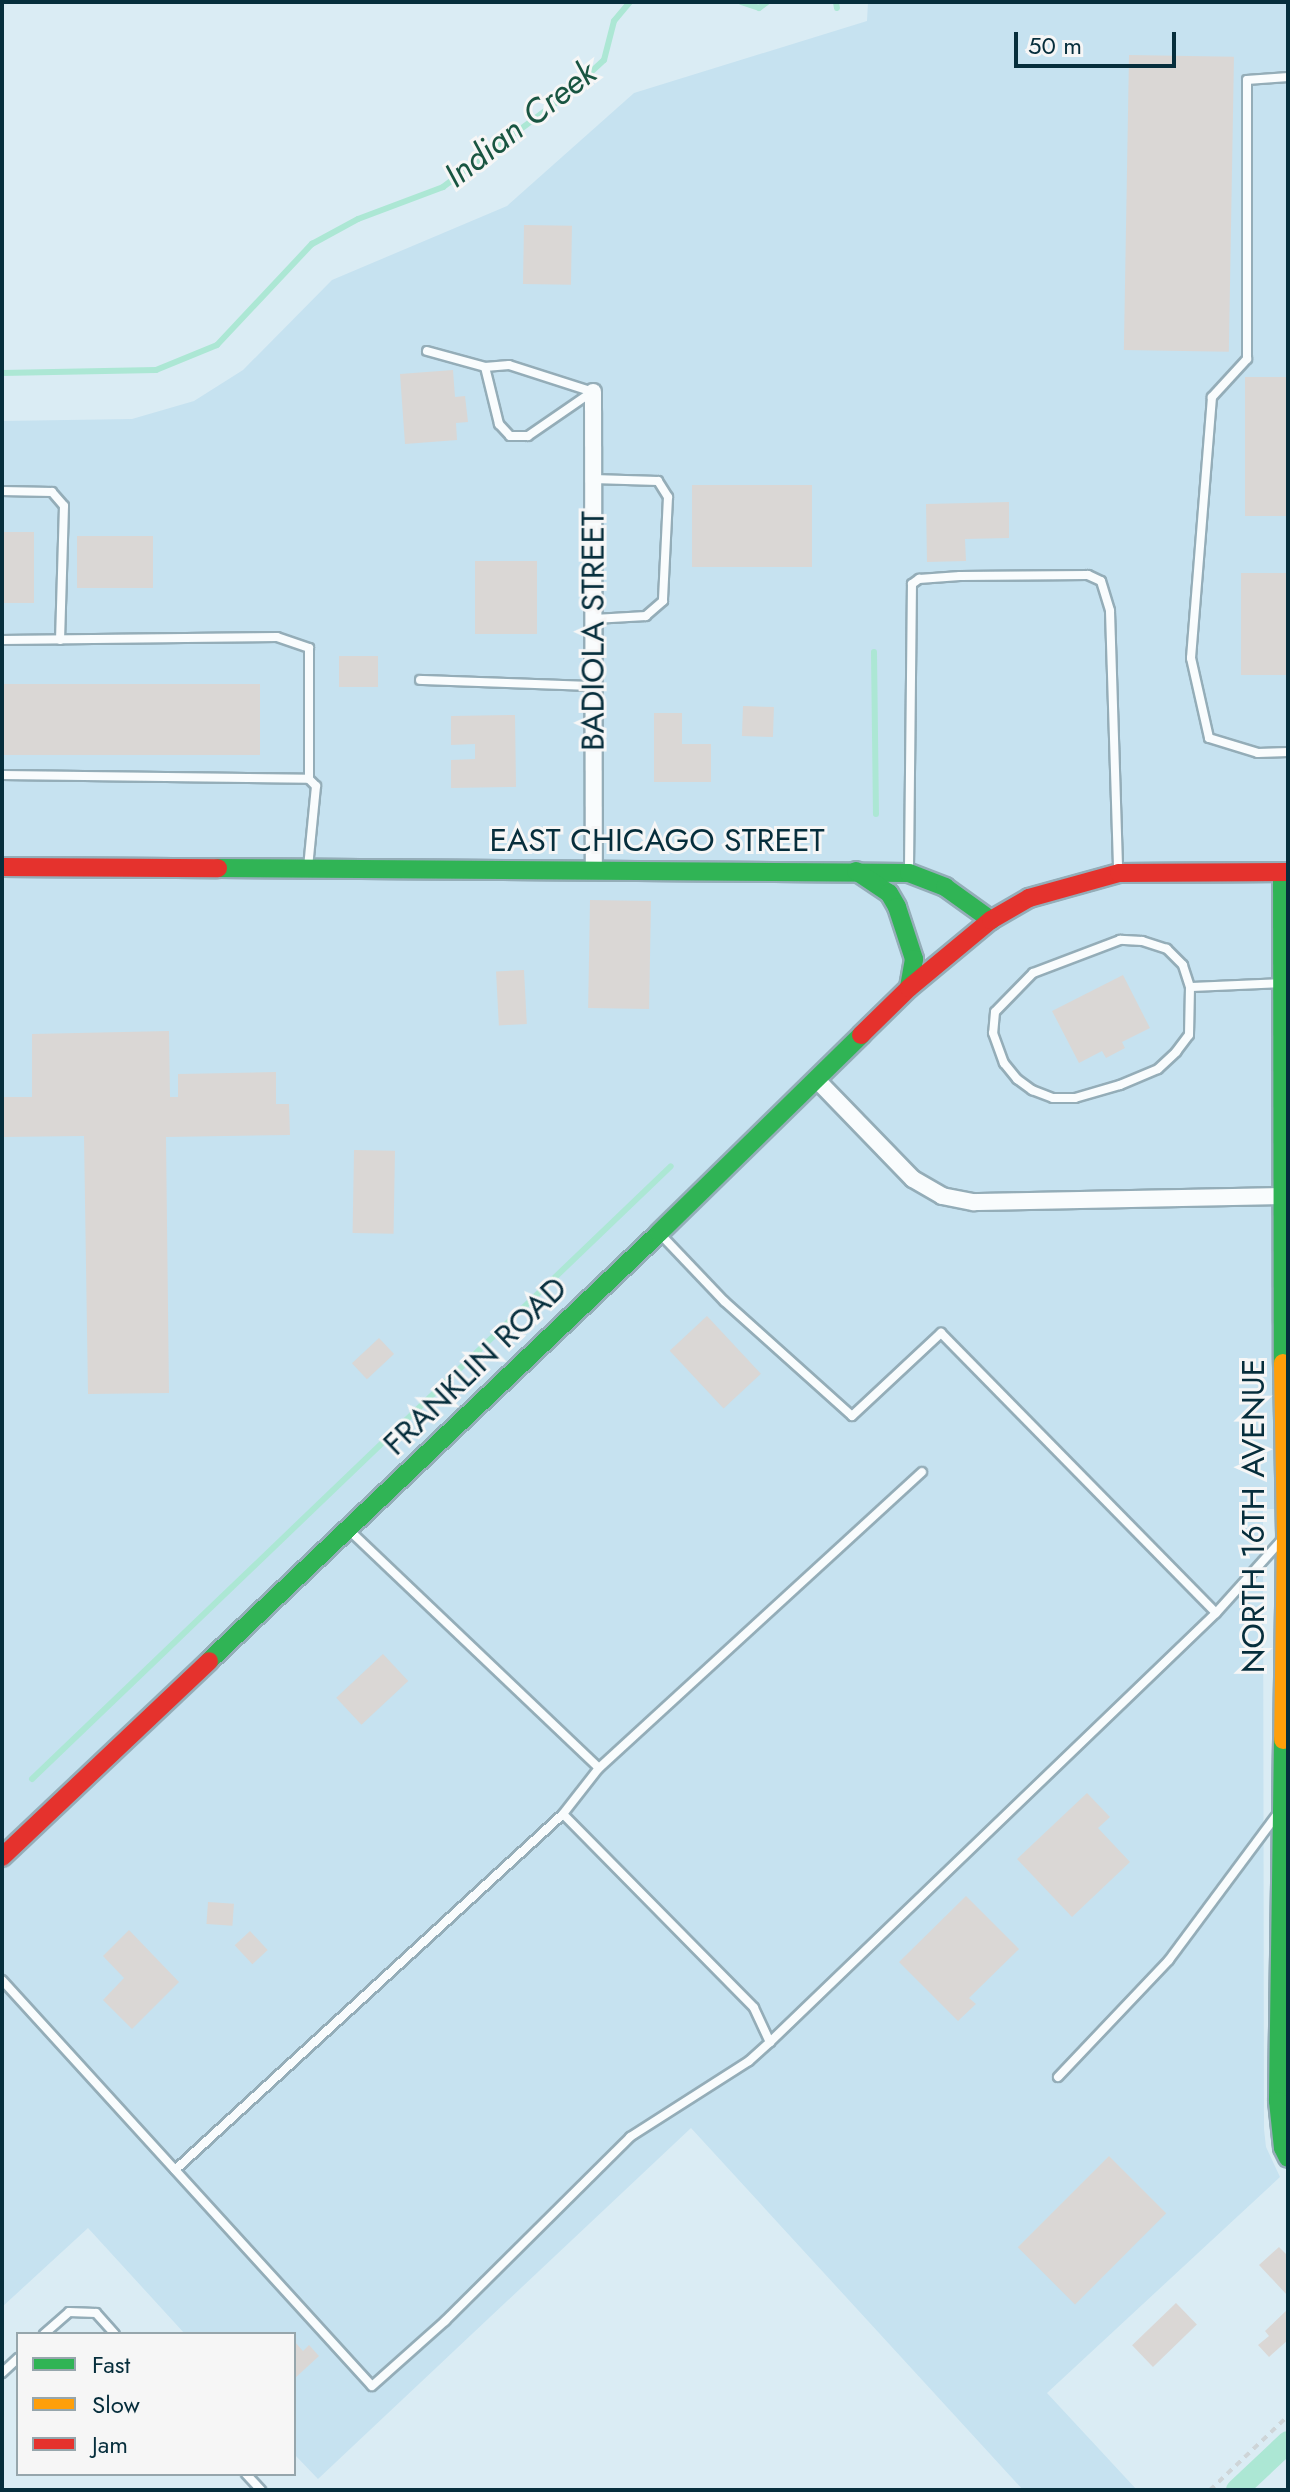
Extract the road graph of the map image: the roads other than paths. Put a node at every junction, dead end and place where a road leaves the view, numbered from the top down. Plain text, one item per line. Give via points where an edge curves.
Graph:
1 (1288, 77) edge
2 (427, 351) dead end
3 (485, 367) junction
4 (593, 392) junction
5 (593, 479) junction
6 (2, 491) edge
7 (593, 619) junction
8 (2, 640) edge
9 (60, 640) junction
10 (420, 680) dead end
11 (594, 686) junction
12 (1288, 752) edge
13 (2, 775) edge
14 (309, 779) junction
15 (2, 867) edge
16 (308, 868) junction
17 (594, 870) junction
18 (856, 871) junction
19 (1285, 872) edge
20 (909, 873) junction
21 (1119, 873) junction
22 (991, 920) junction
23 (1281, 983) junction
24 (1190, 987) junction
25 (909, 988) junction
26 (817, 1080) junction
27 (1284, 1196) edge
28 (659, 1233) junction
29 (922, 1472) dead end
30 (347, 1529) junction
31 (1287, 1535) edge
32 (1216, 1613) junction
33 (1286, 1709) edge
34 (599, 1768) junction
35 (1283, 1806) junction
36 (563, 1814) junction
37 (2, 1857) edge
38 (2, 1980) edge
39 (1284, 1986) edge
40 (770, 2042) junction
41 (1058, 2077) dead end
42 (1288, 2158) edge
43 (175, 2170) junction
44 (46, 2332) edge
45 (113, 2332) edge

1 - 12 lane via 1247,80 1247,359 1212,397 1191,658 1209,738 1258,753
2 - 3 lane
3 - 4 lane via 509,365
3 - 4 lane via 499,424 510,436 528,436
4 - 5 street, BADIOLA STREET
5 - 7 street, BADIOLA STREET
5 - 7 lane via 658,481 668,497 663,601 646,616
6 - 9 lane via 52,492 64,506
7 - 11 street, BADIOLA STREET
8 - 9 lane
9 - 14 lane via 277,637 309,648
10 - 11 lane
11 - 17 street, BADIOLA STREET
13 - 14 lane
14 - 16 lane via 316,786
15 - 16 street, EAST CHICAGO STREET
16 - 17 street, EAST CHICAGO STREET
17 - 18 street, EAST CHICAGO STREET
18 - 20 street, EAST CHICAGO STREET
18 - 25 street via 889,893 897,907 914,959
19 - 21 street
19 - 23 street, NORTH 16TH AVENUE
20 - 21 lane via 912,584 960,576 1088,575 1101,581 1110,611
20 - 22 street, EAST CHICAGO STREET via 945,887
21 - 22 street via 1029,898
22 - 25 street, FRANKLIN ROAD
23 - 24 lane
23 - 27 street, NORTH 16TH AVENUE
24 - 24 lane via 1189,1035 1176,1052 1158,1069 1075,1098 1053,1098 1017,1079 1004,1063 993,1033 995,1012 1033,973 1120,940 1167,949 1183,965
25 - 26 street, FRANKLIN ROAD
26 - 27 street via 913,1179 942,1196 974,1202
26 - 28 street, FRANKLIN ROAD
27 - 31 street, NORTH 16TH AVENUE
28 - 30 street, FRANKLIN ROAD
28 - 32 lane via 724,1301 852,1416 941,1333
29 - 34 lane
30 - 34 lane
30 - 37 street, FRANKLIN ROAD
31 - 32 lane
31 - 33 street, NORTH 16TH AVENUE
32 - 40 lane
33 - 35 street, NORTH 16TH AVENUE
34 - 36 lane
35 - 39 street, NORTH 16TH AVENUE
35 - 41 lane via 1169,1960
36 - 40 lane via 754,2008
36 - 43 lane
38 - 43 lane
39 - 42 street, NORTH 16TH AVENUE via 1278,2101
40 - 43 lane via 630,2137 372,2386
44 - 45 lane via 69,2312 96,2313

